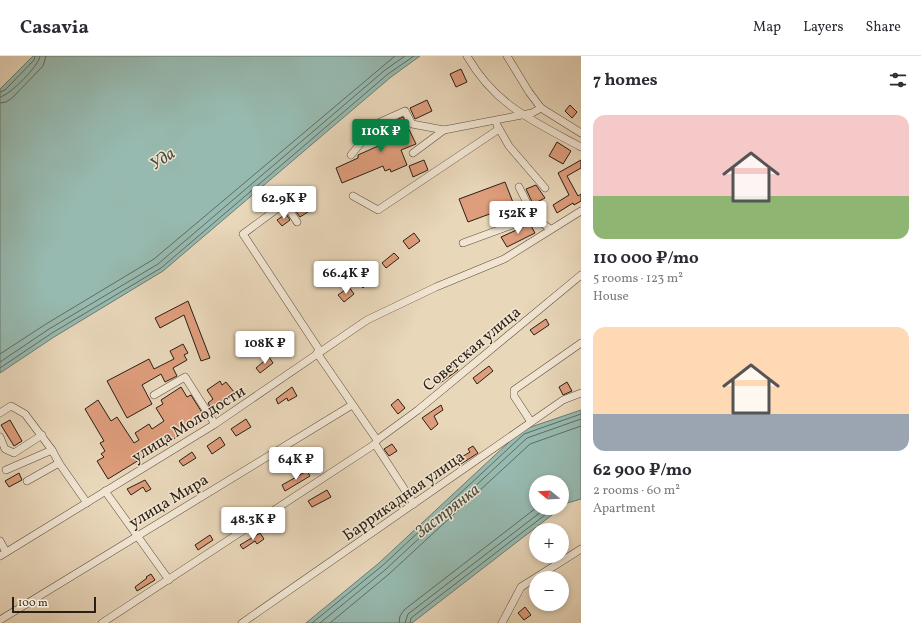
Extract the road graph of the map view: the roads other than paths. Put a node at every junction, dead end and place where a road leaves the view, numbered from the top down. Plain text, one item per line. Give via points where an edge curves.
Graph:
1 (467, 56) edge
2 (507, 56) edge
3 (541, 108) junction
4 (521, 115) junction
5 (494, 120) junction
6 (500, 129) junction
7 (444, 130) junction
8 (581, 133) edge
9 (581, 147) edge
10 (413, 153) dead end
11 (351, 155) dead end
12 (518, 187) dead end
13 (545, 188) dead end
14 (353, 196) dead end
15 (581, 211) edge
16 (534, 217) junction
17 (297, 222) dead end
18 (550, 230) junction
19 (463, 243) dead end
20 (581, 275) edge
21 (581, 343) edge
22 (318, 352) junction
23 (581, 393) edge
24 (154, 395) dead end
25 (352, 405) junction
26 (0, 414) edge
27 (531, 422) junction
28 (215, 424) junction
29 (42, 435) junction
30 (0, 437) edge
31 (376, 442) junction
32 (52, 450) junction
33 (59, 463) junction
34 (6, 470) dead end
35 (27, 481) dead end
36 (105, 491) junction
37 (87, 503) junction
38 (414, 504) junction
39 (136, 536) junction
40 (0, 541) edge
41 (581, 549) edge
42 (3, 554) edge
43 (169, 580) junction
44 (0, 620) edge
45 (102, 623) edge
46 (242, 623) edge
47 (502, 623) edge

1 - 4 street via 493,91
2 - 3 street via 528,92
3 - 4 street via 532,114
3 - 8 street
4 - 5 street
4 - 9 street
5 - 6 street
5 - 7 street
6 - 13 street via 509,146
6 - 14 street via 378,210
7 - 10 street
7 - 11 street via 412,124 405,111 376,124
12 - 16 street
15 - 18 street, улица Молодости
16 - 18 street
16 - 19 street
17 - 22 street via 285,203 243,234
18 - 22 street, улица Молодости via 504,259 436,287 367,320
20 - 31 street, Советская улица
21 - 27 street via 514,390 514,396
22 - 25 street
22 - 28 street, улица Молодости
23 - 27 street, Баррикадная улица via 563,400
24 - 28 street via 184,377
25 - 31 street
25 - 39 street, улица Мира
26 - 29 street via 11,406 25,414
27 - 38 street, Баррикадная улица
28 - 36 street, улица Молодости
29 - 30 street via 14,453 5,449
29 - 32 street
31 - 38 street
31 - 43 street, Советская улица
32 - 33 street
32 - 34 street
33 - 35 street
33 - 37 street
36 - 37 street, улица Молодости
36 - 39 street
37 - 42 street, улица Молодости
38 - 46 street, Баррикадная улица
39 - 43 street
39 - 44 street, улица Мира
40 - 42 street
41 - 47 street via 521,588
43 - 45 street, Советская улица

